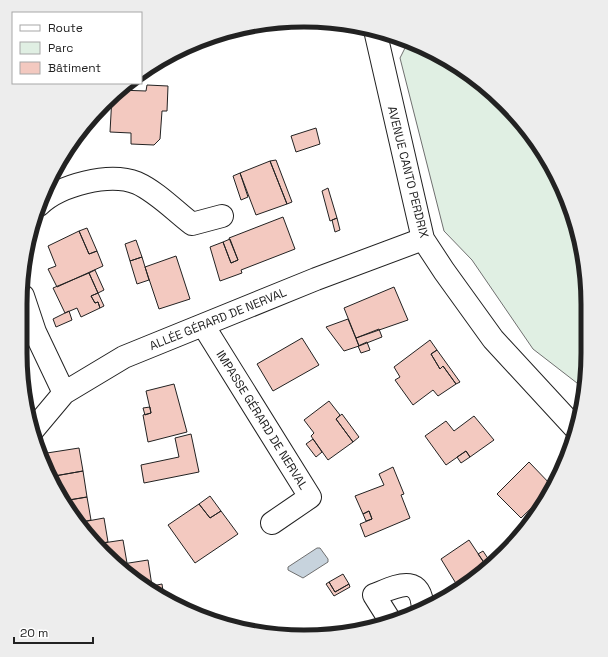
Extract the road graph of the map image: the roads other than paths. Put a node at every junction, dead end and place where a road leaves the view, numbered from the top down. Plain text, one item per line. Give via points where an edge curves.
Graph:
1 (376, 36) edge
2 (47, 200) edge
3 (222, 216) dead end
4 (423, 239) junction
5 (27, 308) edge
6 (203, 325) junction
7 (64, 393) junction
8 (572, 425) edge
9 (36, 426) edge
10 (272, 523) dead end
11 (422, 603) edge
12 (387, 617) edge

1 - 4 street, AVENUE CANTO PERDRIX
2 - 3 street via 71,186 94,180 120,179 138,184 192,224
4 - 6 street, ALLÉE GÉRARD DE NERVAL via 316,278
4 - 8 street, AVENUE CANTO PERDRIX via 493,339
5 - 7 street via 35,332
6 - 7 street, ALLÉE GÉRARD DE NERVAL via 124,357
6 - 10 street, IMPASSE GÉRARD DE NERVAL via 310,497
7 - 9 street, ALLÉE GÉRARD DE NERVAL
11 - 12 street via 414,586 404,583 374,595

